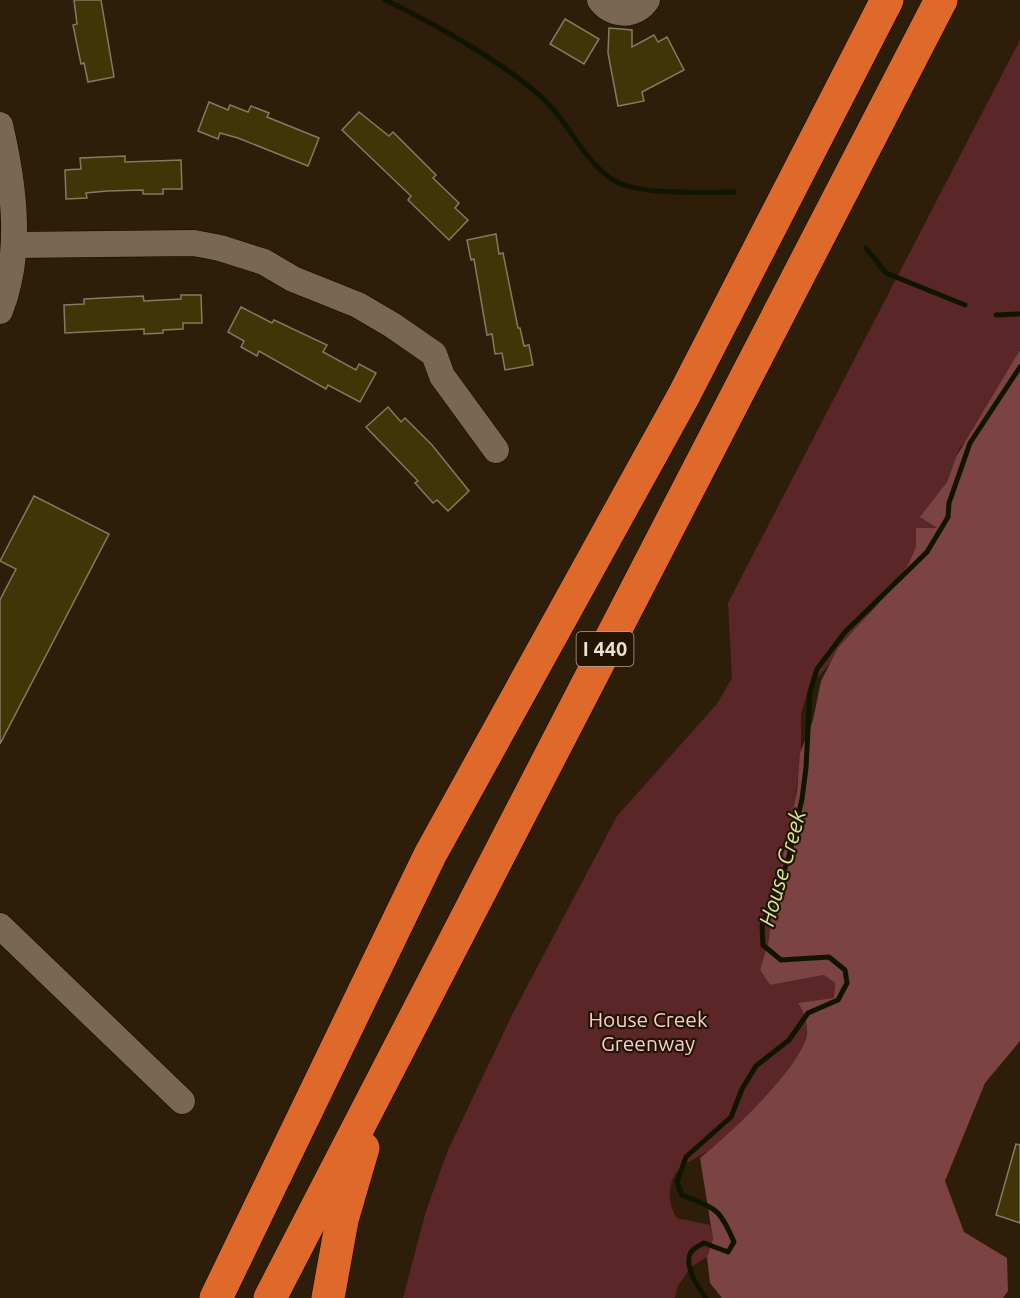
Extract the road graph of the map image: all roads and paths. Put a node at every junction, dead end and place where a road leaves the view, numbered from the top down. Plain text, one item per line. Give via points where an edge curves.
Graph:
1 (600, 0) edge
2 (647, 0) edge
3 (887, 0) edge
4 (941, 0) edge
5 (0, 125) edge
6 (14, 245) junction
7 (0, 311) edge
8 (496, 450) dead end
9 (0, 926) edge
10 (386, 1072) junction
11 (182, 1101) dead end
12 (216, 1298) edge
13 (270, 1298) edge
14 (328, 1298) edge

1 - 2 street via 609,10 628,13
3 - 12 highway, I 440 via 684,395 430,855
4 - 10 highway, I 440
5 - 6 street via 14,210
6 - 7 street
6 - 8 street via 194,243 264,262 293,279 358,304 434,354 442,376
9 - 11 street
10 - 13 highway, I 440
10 - 14 highway via 342,1220

